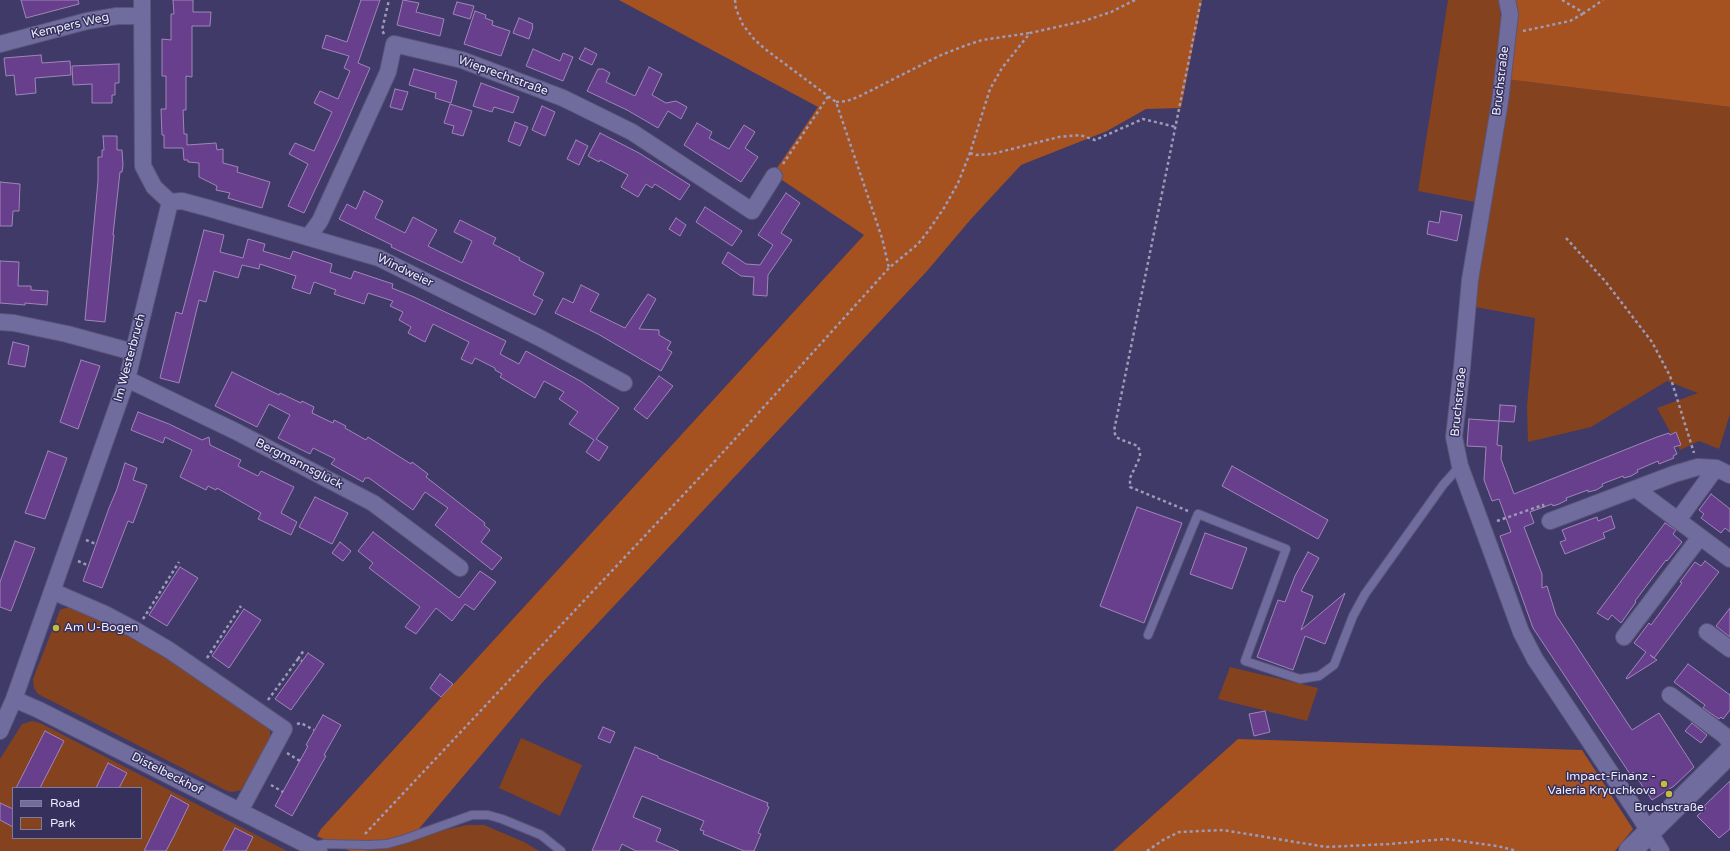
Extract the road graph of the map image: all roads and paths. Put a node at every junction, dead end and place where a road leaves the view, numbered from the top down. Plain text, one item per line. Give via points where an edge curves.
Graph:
1 (389, 0) edge
2 (734, 0) edge
3 (1135, 0) edge
4 (1201, 0) edge
5 (1507, 0) edge
6 (1562, 0) edge
7 (1602, 0) edge
8 (142, 8) edge
9 (1584, 12) junction
10 (1030, 33) junction
11 (1507, 33) junction
12 (0, 44) edge
13 (394, 44) junction
14 (829, 95) junction
15 (836, 102) junction
16 (1176, 127) junction
17 (970, 153) junction
18 (774, 176) joint
19 (170, 202) junction
20 (308, 236) junction
21 (1566, 238) dead end
22 (889, 268) junction
23 (0, 322) edge
24 (133, 352) junction
25 (127, 379) junction
26 (624, 383) dead end
27 (1460, 466) junction
28 (1698, 467) junction
29 (1723, 471) edge
30 (1636, 489) junction
31 (1198, 514) junction
32 (1678, 520) junction
33 (1550, 521) joint
34 (1483, 527) junction
35 (1700, 537) junction
36 (1730, 559) edge
37 (179, 562) dead end
38 (460, 568) dead end
39 (52, 591) junction
40 (241, 606) dead end
41 (231, 621) junction
42 (234, 623) dead end
43 (135, 630) junction
44 (1707, 632) dead end
45 (1148, 635) dead end
46 (1624, 637) dead end
47 (219, 640) junction
48 (222, 642) dead end
49 (1730, 649) edge
50 (304, 650) dead end
51 (298, 659) junction
52 (302, 661) dead end
53 (199, 670) junction
54 (281, 683) junction
55 (284, 685) dead end
56 (1670, 694) dead end
57 (8, 706) edge
58 (260, 713) junction
59 (0, 731) edge
60 (1730, 742) edge
61 (1730, 752) edge
62 (240, 811) junction
63 (1649, 831) junction
64 (357, 845) junction
65 (314, 849) edge
66 (561, 851) edge
67 (1147, 851) edge
68 (1517, 851) edge
69 (1630, 851) edge
70 (1661, 851) edge

1 - 13 path via 382,30
2 - 14 path via 743,26 754,39
3 - 10 path via 1124,7 1097,16
4 - 16 path
5 - 11 street, Bruchstraße via 1510,14
6 - 9 path
7 - 9 path
8 - 12 street, Kempers Weg
8 - 19 street via 143,166 154,187
9 - 11 path via 1570,20
10 - 15 path via 982,40 967,45 941,55 858,97
10 - 17 path via 1002,68 990,89
11 - 27 street, Bruchstraße via 1500,102 1470,280 1454,437
13 - 18 street, Wieprechtstraße via 462,60 564,98 632,132 752,211
13 - 20 street via 388,72 320,221
14 - 15 path
14 - 18 path
15 - 22 path via 882,238
16 - 17 path via 1143,119 1096,140 1080,135 1064,136 992,154
16 - 31 path via 1114,431 1116,437 1138,446 1140,452 1130,478 1130,487
17 - 22 path via 958,183 929,230 918,244
19 - 20 street, Windweier via 182,201
19 - 24 street, Im Westerbruch
20 - 26 street, Windweier via 379,258
21 - 28 path via 1605,281 1652,342 1670,376
22 - 64 path via 721,454
23 - 24 street via 67,334
24 - 25 street, Im Westerbruch
25 - 38 street, Bergmannsglück via 373,503
25 - 39 street, Im Westerbruch
27 - 31 lane via 1438,491 1365,594 1353,616 1334,665 1319,676 1300,679 1245,661 1286,549
27 - 34 street, Bruchstraße
28 - 29 street
28 - 30 street
29 - 32 street
30 - 32 street
30 - 33 street
31 - 45 lane
32 - 35 street
33 - 34 path via 1543,505
34 - 63 street, Bruchstraße via 1521,632 1535,660
35 - 36 street
35 - 46 street
37 - 43 path
39 - 43 street
39 - 57 street, Im Westerbruch
40 - 41 path
41 - 42 path
41 - 47 path
43 - 53 street
44 - 49 street
47 - 48 path
47 - 53 path
50 - 51 path
51 - 52 path
51 - 54 path
53 - 58 street
54 - 55 path
54 - 58 path
56 - 60 street
57 - 59 street, Im Westerbruch
57 - 62 street, Distelbeckhof via 39,710
58 - 62 street via 284,729
61 - 63 street
62 - 65 street, Distelbeckhof
63 - 69 street
63 - 70 street, Bruchstraße
64 - 65 lane via 325,844
64 - 66 lane via 387,844 472,815 488,815 502,818 541,835
67 - 68 path via 1178,832 1224,830 1326,847 1446,839

